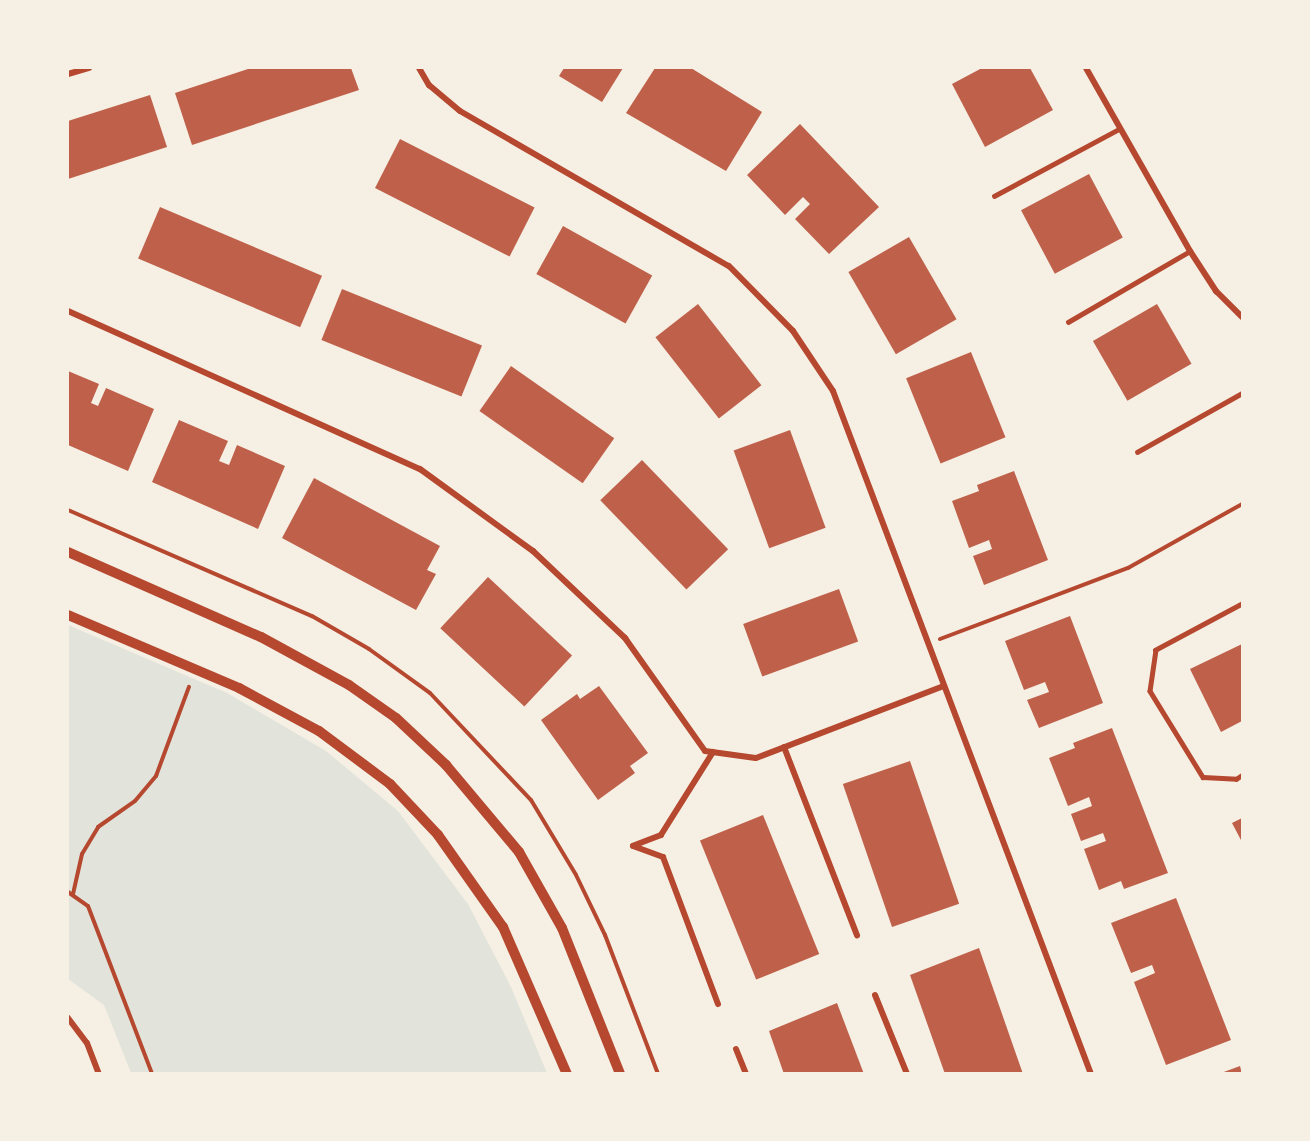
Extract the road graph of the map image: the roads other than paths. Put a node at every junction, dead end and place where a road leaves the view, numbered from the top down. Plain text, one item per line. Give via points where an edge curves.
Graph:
1 (89, 68) edge
2 (418, 68) edge
3 (1086, 68) edge
4 (68, 74) edge
5 (1119, 129) junction
6 (994, 196) dead end
7 (1190, 251) junction
8 (68, 311) edge
9 (1242, 317) edge
10 (1068, 322) dead end
11 (1242, 393) edge
12 (1137, 452) dead end
13 (68, 552) edge
14 (1242, 604) edge
15 (68, 615) edge
16 (944, 686) junction
17 (784, 747) junction
18 (713, 752) junction
19 (1242, 775) edge
20 (857, 935) dead end
21 (875, 995) dead end
22 (718, 1004) dead end
23 (68, 1018) edge
24 (736, 1048) dead end
25 (99, 1074) edge
26 (567, 1074) edge
27 (620, 1074) edge
28 (746, 1074) edge
29 (907, 1074) edge
30 (1091, 1074) edge

1 - 4 street
2 - 16 street via 429,85 460,111 729,266 794,331 832,391
3 - 5 street
5 - 6 lane
5 - 7 street
7 - 9 street via 1216,291
7 - 10 lane
8 - 18 street via 420,469 533,551 625,638 705,751
11 - 12 lane
13 - 27 street via 261,637 349,685 421,741 519,852 562,928
14 - 19 lane via 1156,650 1150,691 1203,777 1236,779
15 - 26 street via 239,688 319,731 390,784 438,835 503,927
16 - 17 street
16 - 30 street
17 - 18 street via 756,758
17 - 20 street
18 - 22 street via 661,835 633,846 663,857
21 - 29 street
23 - 25 street via 87,1043
24 - 28 street

